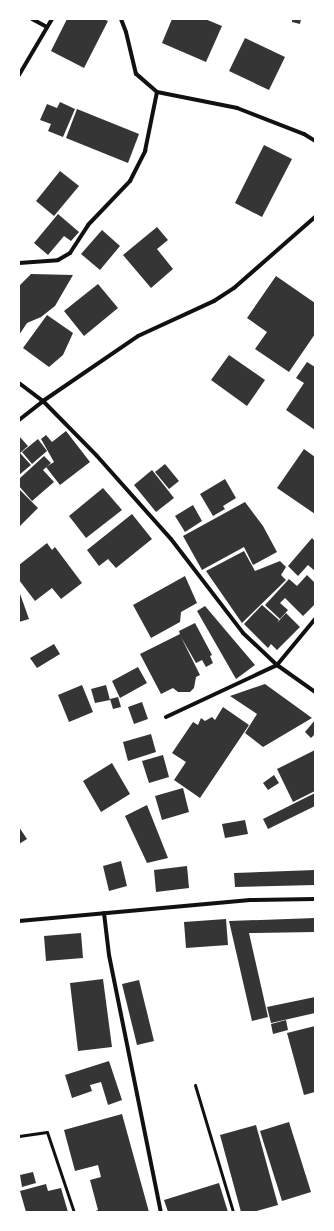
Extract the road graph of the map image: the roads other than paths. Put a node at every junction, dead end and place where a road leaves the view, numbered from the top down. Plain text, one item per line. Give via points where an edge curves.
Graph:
1 (32, 19) edge
2 (52, 19) edge
3 (121, 19) edge
4 (47, 27) junction
5 (19, 75) edge
6 (157, 92) junction
7 (315, 141) edge
8 (315, 217) edge
9 (19, 263) edge
10 (19, 383) edge
11 (43, 401) junction
12 (19, 420) edge
13 (315, 619) edge
14 (278, 665) junction
15 (315, 692) edge
16 (166, 717) dead end
17 (315, 899) edge
18 (104, 913) junction
19 (19, 921) edge
20 (195, 1085) dead end
21 (19, 1136) edge
22 (74, 1212) edge
23 (161, 1212) edge
24 (233, 1212) edge

1 - 4 street
2 - 4 street
3 - 6 street via 136,74
4 - 5 street
6 - 7 street via 237,108 304,134
6 - 9 street via 145,151 130,182 88,226 70,253 58,260
8 - 11 street via 234,288 214,301 138,336
10 - 11 street
11 - 12 street
11 - 14 street via 71,427 171,539 243,633
13 - 14 street
14 - 15 street
14 - 16 street
17 - 18 street via 250,900
18 - 19 street
18 - 23 street via 109,955
20 - 24 lane
21 - 22 lane via 47,1132

